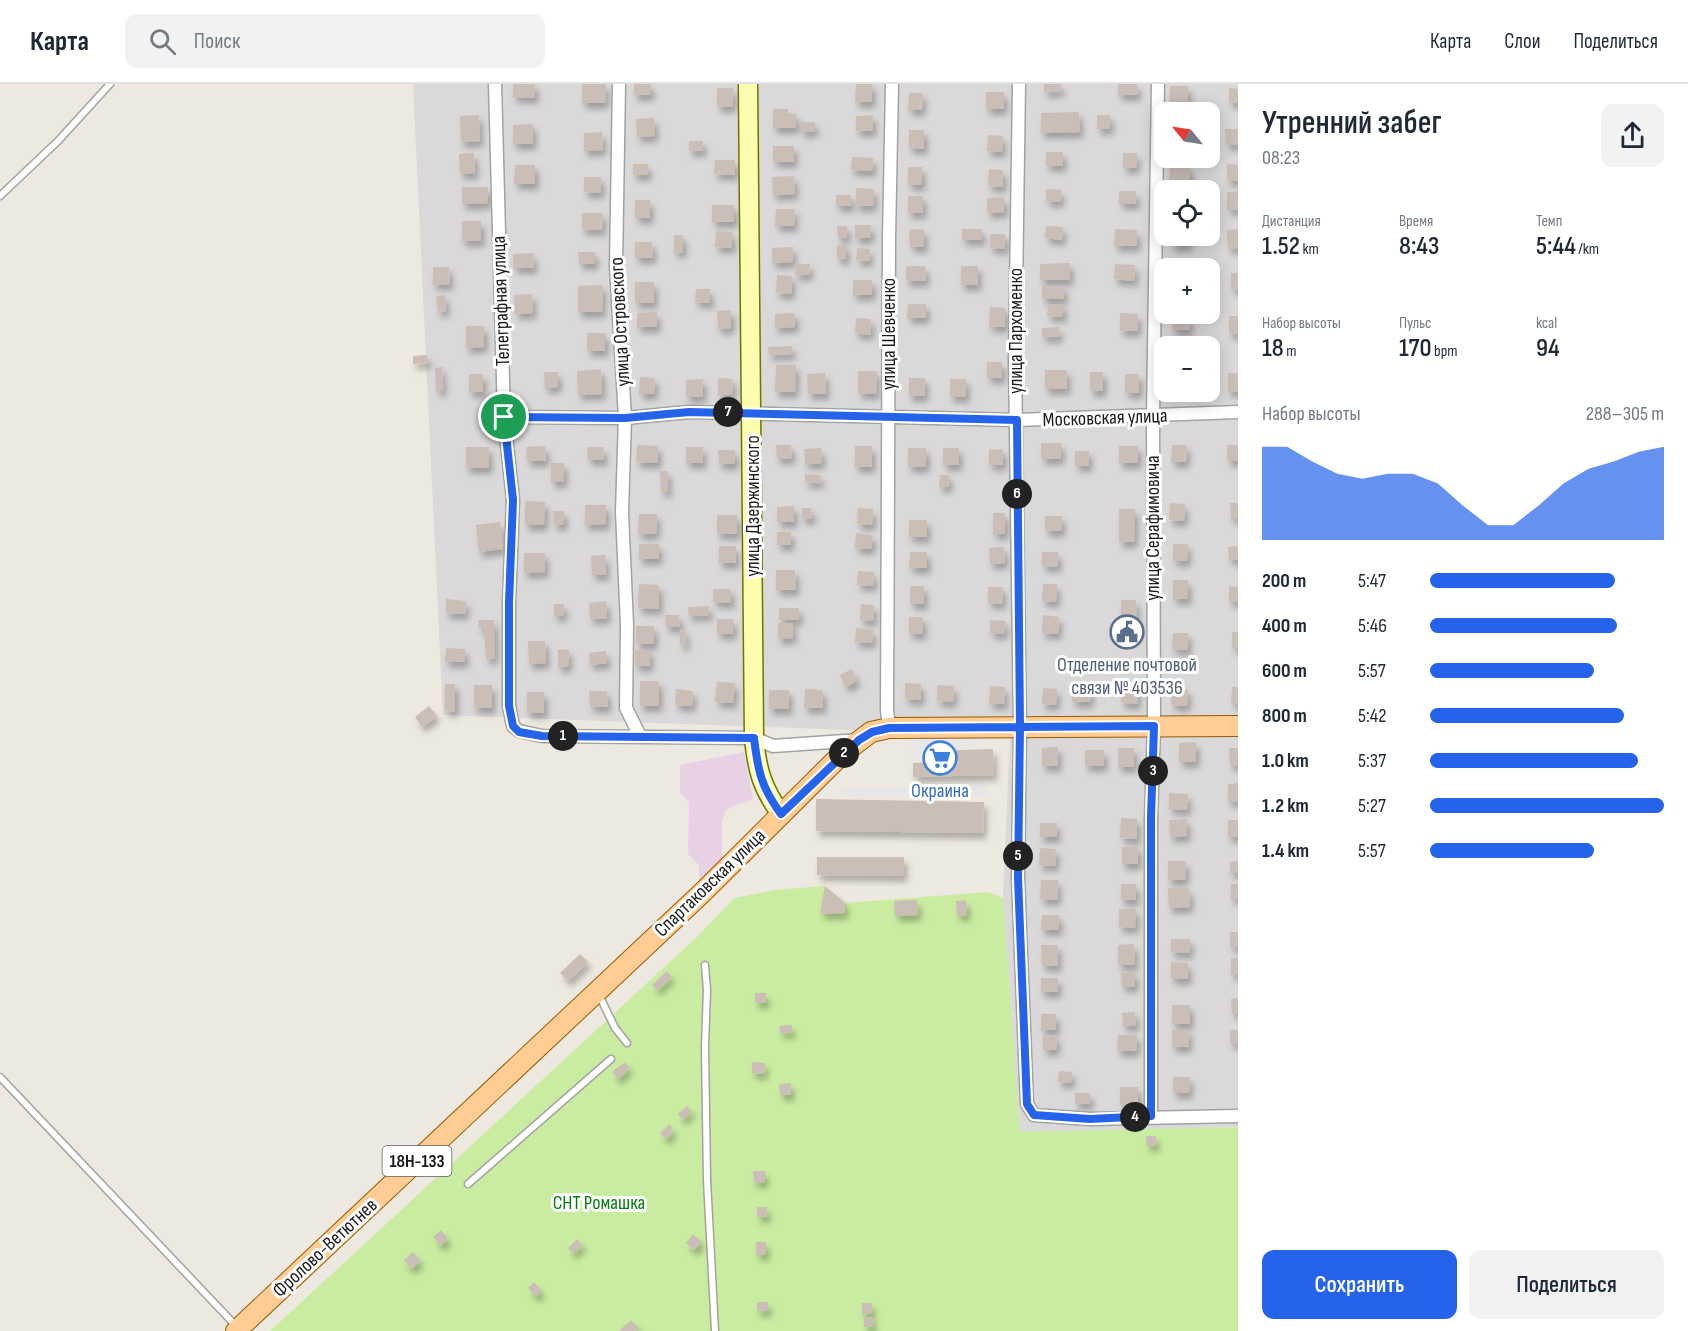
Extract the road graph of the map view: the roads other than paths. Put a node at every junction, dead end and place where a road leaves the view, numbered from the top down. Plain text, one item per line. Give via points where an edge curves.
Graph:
1 (110, 84) edge
2 (495, 84) edge
3 (619, 84) edge
4 (748, 84) edge
5 (892, 84) edge
6 (1019, 84) edge
7 (1158, 84) edge
8 (0, 196) edge
9 (1238, 412) edge
10 (752, 413) junction
11 (504, 417) junction
12 (888, 417) junction
13 (1153, 417) junction
14 (625, 418) junction
15 (1017, 420) junction
16 (1154, 726) junction
17 (1238, 726) edge
18 (1020, 727) junction
19 (889, 728) junction
20 (640, 736) junction
21 (754, 738) junction
22 (859, 740) junction
23 (781, 814) junction
24 (705, 964) dead end
25 (597, 992) junction
26 (627, 1043) dead end
27 (610, 1059) dead end
28 (0, 1077) edge
29 (1151, 1116) junction
30 (1238, 1116) edge
31 (468, 1184) dead end
32 (237, 1330) edge
33 (715, 1331) edge

1 - 8 lane
2 - 11 street, Телеграфная улица
3 - 14 street, улица Островского via 616,267
4 - 10 street, улица Дзержинского
5 - 12 street, улица Шевченко
6 - 15 street, улица Пархоменко
7 - 13 street, улица Серафимовича
9 - 13 street, Московская улица
10 - 12 street, Московская улица
10 - 14 street, Московская улица via 689,412
10 - 21 street, улица Дзержинского
11 - 14 street, Московская улица
11 - 20 street, Телеграфная улица via 513,500 509,603 509,706 513,726 519,732 542,736
12 - 15 street, Московская улица
12 - 19 street, улица Шевченко
13 - 15 street, Московская улица
13 - 16 street, улица Серафимовича
14 - 20 street, улица Островского via 622,512 626,708
15 - 18 street, улица Пархоменко
16 - 17 main road, Спартаковская улица / 18Н-133
16 - 18 main road, Спартаковская улица / 18Н-133
16 - 29 street, улица Серафимовича
18 - 19 main road, Спартаковская улица / 18Н-133
18 - 29 street, улица Пархоменко via 1018,878 1027,1104 1034,1115 1090,1119
19 - 22 main road, Спартаковская улица / 18Н-133
20 - 21 street
21 - 22 street via 773,746
21 - 23 street, улица Дзержинского via 763,786
22 - 23 main road, Спартаковская улица / 18Н-133
23 - 25 main road, Спартаковская улица / 18Н-133
24 - 33 lane via 707,1180
25 - 26 lane
25 - 32 main road, Фролово-Ветютнев / 18Н-133
27 - 31 lane
28 - 32 lane
29 - 30 street

